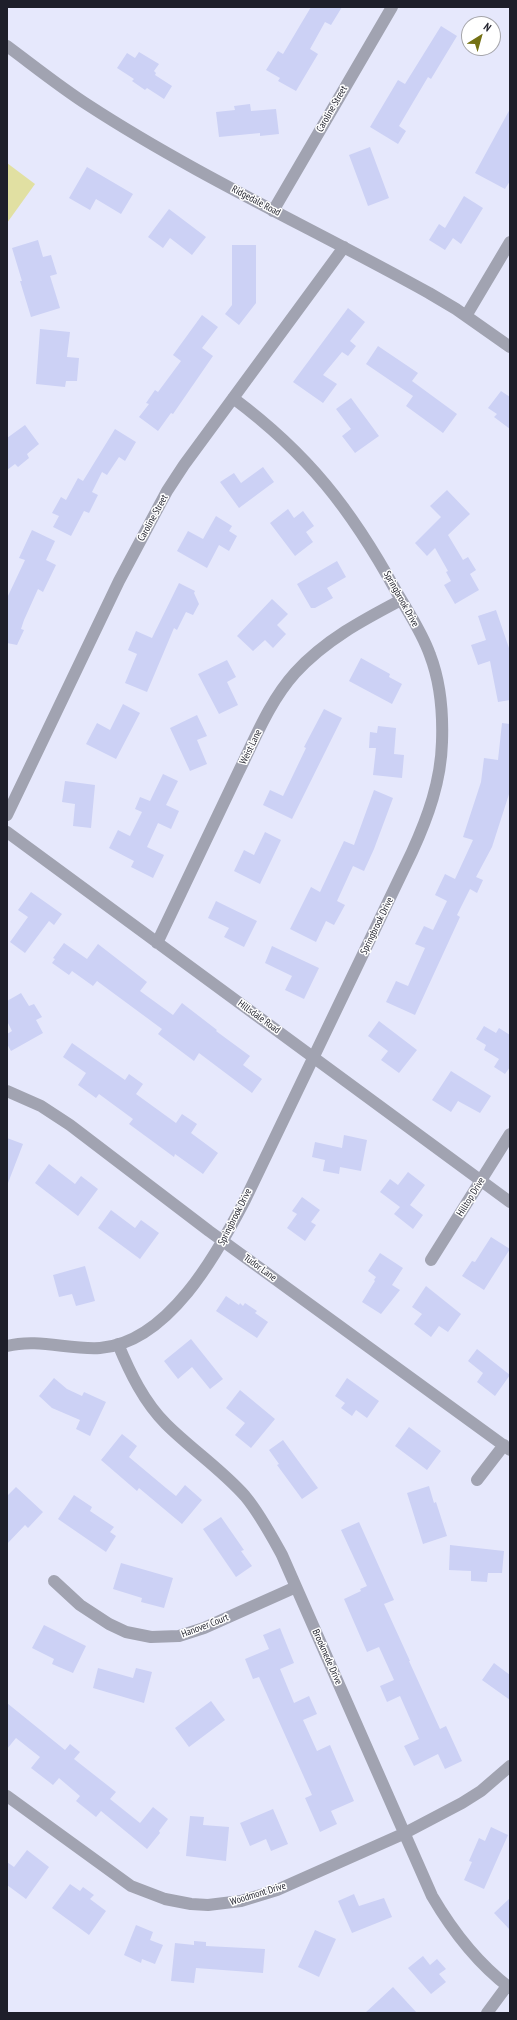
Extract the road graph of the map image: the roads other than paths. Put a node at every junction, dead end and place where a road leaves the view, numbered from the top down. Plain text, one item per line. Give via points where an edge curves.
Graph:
1 (392, 7) edge
2 (7, 46) edge
3 (273, 211) junction
4 (510, 242) edge
5 (344, 248) junction
6 (466, 316) junction
7 (510, 347) edge
8 (233, 398) junction
9 (401, 600) junction
10 (7, 815) edge
11 (7, 832) edge
12 (158, 943) junction
13 (314, 1057) junction
14 (7, 1091) edge
15 (510, 1134) edge
16 (482, 1180) junction
17 (510, 1202) edge
18 (224, 1241) junction
19 (431, 1260) dead end
20 (118, 1344) junction
21 (7, 1346) edge
22 (507, 1448) edge
23 (477, 1480) dead end
24 (54, 1581) dead end
25 (296, 1587) junction
26 (510, 1766) edge
27 (7, 1796) edge
28 (403, 1834) junction
29 (508, 1987) edge
30 (487, 2013) edge

1 - 3 street, Caroline Street
2 - 3 street, Ridgedale Road via 64,89 116,122
3 - 5 street, Ridgedale Road
4 - 6 street
5 - 6 street, Ridgedale Road via 413,284
5 - 8 street, Caroline Street
6 - 7 street, Ridgedale Road
8 - 9 street, Springbrook Drive via 274,430 320,476 365,537
8 - 10 street, Caroline Street via 184,465 144,534
9 - 12 street, Weist Lane via 339,634 314,654 286,684 268,713
9 - 13 street, Springbrook Drive via 418,629 435,671 442,715 440,768 427,819
11 - 12 street, Hillsdale Road
12 - 13 street, Hillsdale Road
13 - 16 street, Hillsdale Road
13 - 18 street, Springbrook Drive
14 - 18 street, Tudor Lane via 41,1106 70,1125
15 - 16 street, Hilltop Drive
16 - 17 street, Hillsdale Road
16 - 19 street, Hilltop Drive
18 - 20 street, Springbrook Drive via 162,1321 134,1338
18 - 22 street, Tudor Lane
20 - 21 street, Springbrook Drive via 86,1349 28,1343
20 - 25 street, Brookmede Drive via 136,1384 165,1423 245,1496 265,1524
22 - 23 street
24 - 25 street, Hanover Court via 80,1605 108,1624 126,1632 151,1637 179,1636 204,1628
25 - 28 street, Brookmede Drive
26 - 28 street, Woodmont Drive via 481,1791
27 - 28 street, Woodmont Drive via 131,1886 165,1899 191,1904 208,1905 241,1901 277,1890
28 - 29 street, Brookmede Drive via 445,1919 482,1965
29 - 30 street

